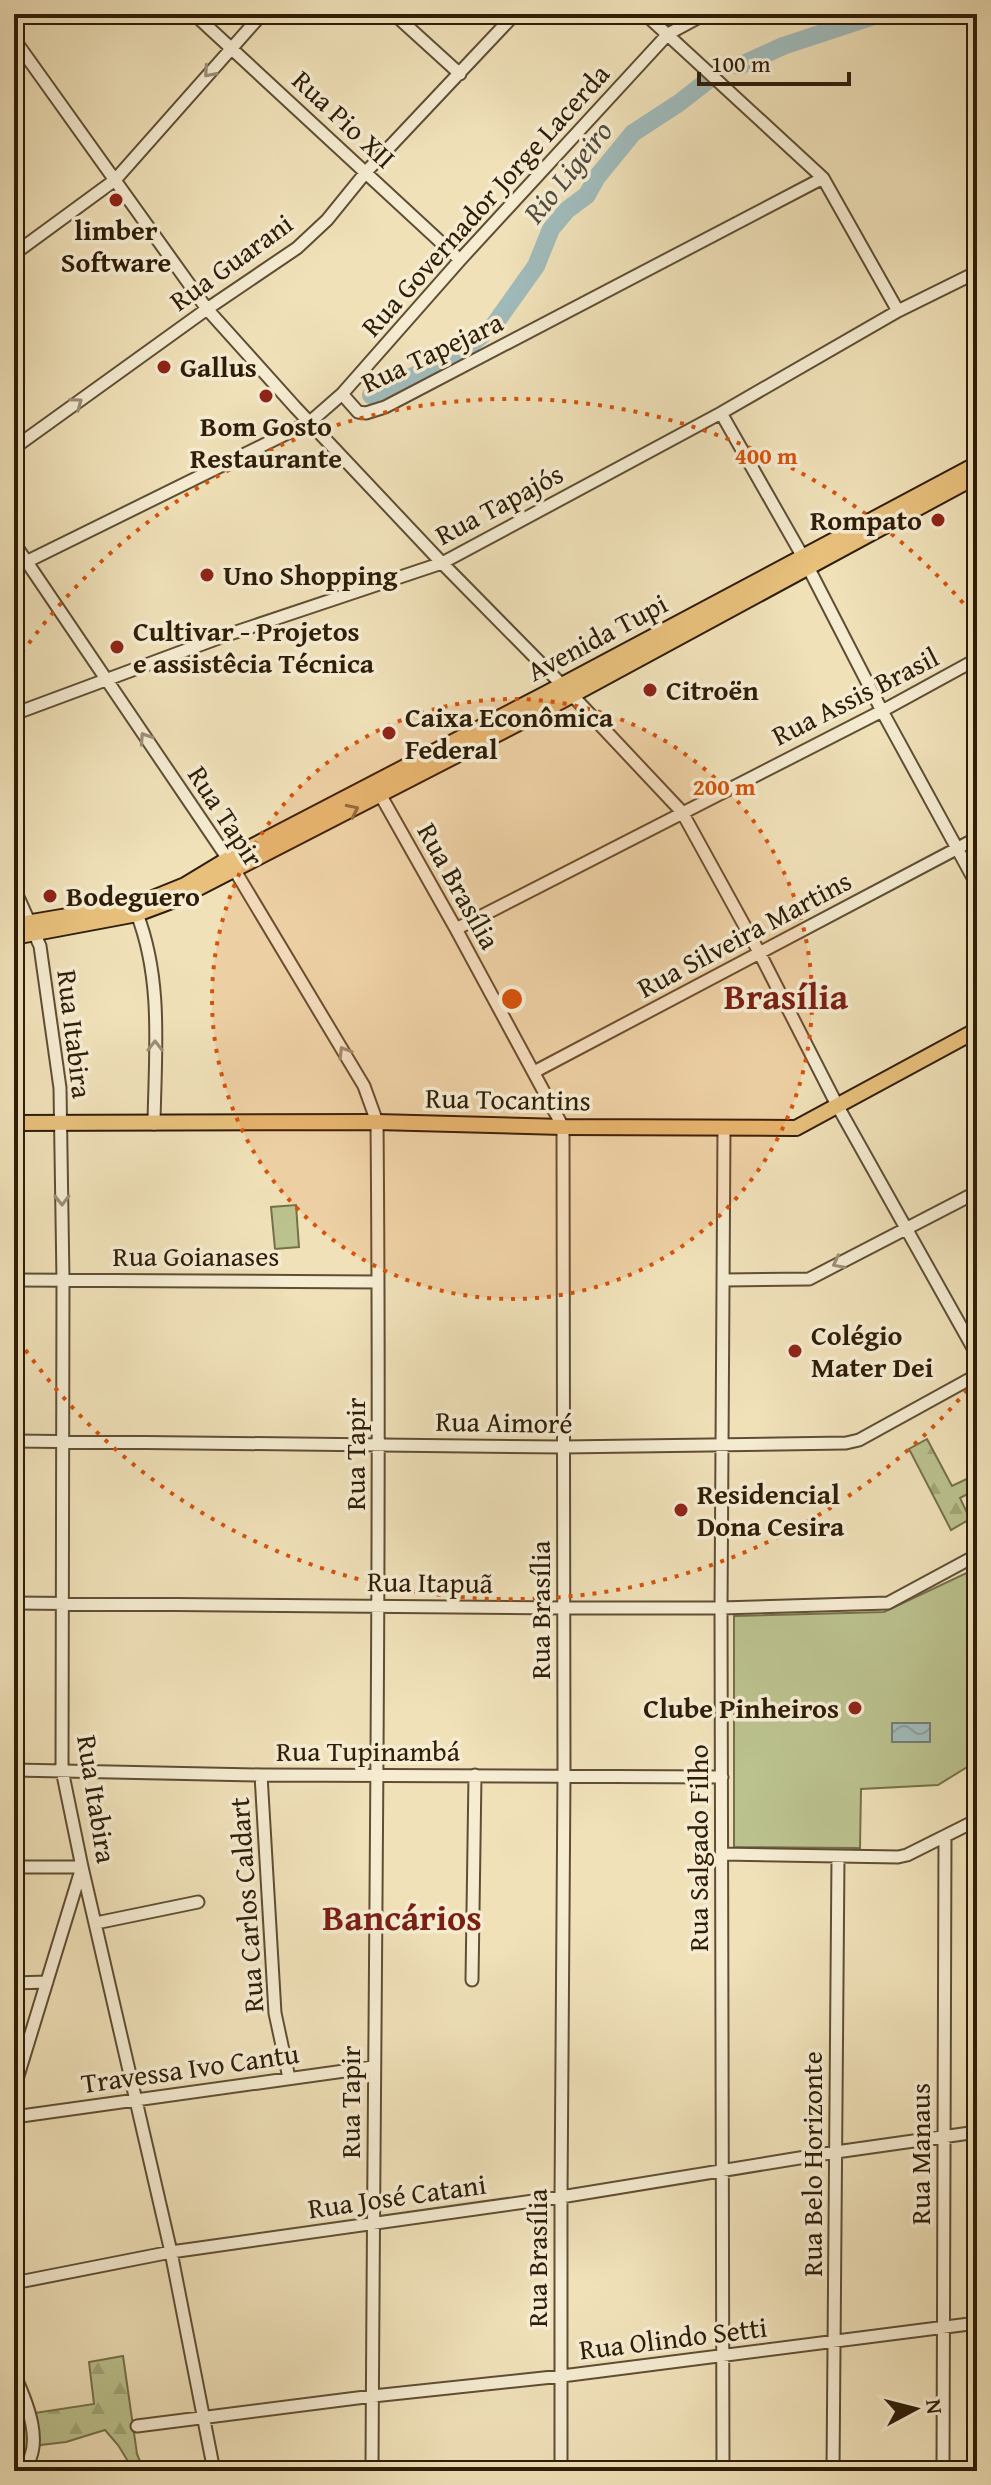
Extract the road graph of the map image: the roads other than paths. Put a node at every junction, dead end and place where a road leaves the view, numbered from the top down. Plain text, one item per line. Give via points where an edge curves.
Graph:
1 (194, 14) edge
2 (262, 14) edge
3 (394, 14) edge
4 (515, 14) edge
5 (645, 14) edge
6 (705, 14) edge
7 (668, 34) junction
8 (14, 39) edge
9 (230, 47) junction
10 (460, 74) junction
11 (366, 172) junction
12 (823, 178) junction
13 (115, 180) junction
14 (14, 254) edge
15 (460, 260) junction
16 (977, 272) edge
17 (207, 309) junction
18 (898, 311) junction
19 (342, 394) junction
20 (721, 413) junction
21 (310, 422) junction
22 (14, 448) edge
23 (977, 464) edge
24 (977, 476) edge
25 (14, 543) edge
26 (26, 562) junction
27 (806, 562) junction
28 (442, 563) junction
29 (977, 659) edge
30 (106, 681) junction
31 (566, 689) junction
32 (882, 711) junction
33 (14, 714) edge
34 (381, 796) junction
35 (682, 812) junction
36 (977, 838) edge
37 (957, 849) junction
38 (230, 865) junction
39 (977, 885) edge
40 (14, 888) edge
41 (137, 914) junction
42 (14, 925) edge
43 (33, 928) junction
44 (456, 929) junction
45 (14, 937) edge
46 (759, 952) junction
47 (977, 1030) edge
48 (534, 1072) junction
49 (837, 1105) junction
50 (62, 1122) junction
51 (377, 1122) junction
52 (14, 1123) edge
53 (154, 1124) junction
54 (563, 1127) junction
55 (724, 1128) junction
56 (977, 1192) edge
57 (908, 1228) junction
58 (14, 1280) edge
59 (63, 1280) junction
60 (725, 1280) junction
61 (378, 1282) junction
62 (977, 1355) edge
63 (977, 1375) edge
64 (14, 1441) edge
65 (63, 1443) junction
66 (378, 1444) junction
67 (723, 1446) junction
68 (563, 1447) junction
69 (977, 1555) edge
70 (14, 1603) edge
71 (62, 1604) junction
72 (379, 1606) junction
73 (564, 1608) junction
74 (721, 1608) junction
75 (14, 1770) edge
76 (62, 1770) junction
77 (378, 1774) junction
78 (261, 1775) junction
79 (475, 1775) junction
80 (564, 1775) junction
81 (722, 1777) junction
82 (977, 1820) edge
83 (945, 1836) junction
84 (722, 1854) junction
85 (838, 1857) junction
86 (14, 1867) edge
87 (82, 1867) junction
88 (198, 1902) dead end
89 (96, 1923) junction
90 (472, 1980) dead end
91 (47, 1982) junction
92 (14, 1983) edge
93 (373, 2067) junction
94 (289, 2078) junction
95 (14, 2089) edge
96 (136, 2101) junction
97 (14, 2117) edge
98 (977, 2132) edge
99 (944, 2137) junction
100 (836, 2152) junction
101 (722, 2170) junction
102 (561, 2197) junction
103 (373, 2223) junction
104 (171, 2252) junction
105 (14, 2283) edge
106 (977, 2323) edge
107 (945, 2327) junction
108 (835, 2342) junction
109 (723, 2356) junction
110 (14, 2374) edge
111 (562, 2376) junction
112 (373, 2396) junction
113 (202, 2416) junction
114 (137, 2426) dead end
115 (25, 2468) edge
116 (46, 2471) edge
117 (214, 2471) edge
118 (372, 2471) edge
119 (561, 2471) edge
120 (723, 2471) edge
121 (833, 2471) edge
122 (943, 2471) edge

1 - 9 street, Rua Pio XII
2 - 9 street
3 - 10 street
4 - 10 street, Rua Guarani
5 - 7 street
6 - 7 street, Rua Governador Jorge Lacerda
7 - 12 street
7 - 15 street, Rua Governador Jorge Lacerda
8 - 13 street
9 - 11 street, Rua Pio XII
9 -> 13 street
10 - 11 street, Rua Guarani
11 - 15 street, Rua Pio XII
11 - 17 street, Rua Guarani via 297,248
12 - 18 street
12 - 19 street, Rua Tapejara via 385,407 358,412
13 - 14 street
13 - 17 street
15 - 19 street, Rua Governador Jorge Lacerda
16 - 18 street, Rua Tapajós
17 - 21 street
22 -> 17 street, Rua Guarani
18 - 20 street, Rua Tapajós
19 - 21 street, Rua Tapejara
20 - 27 street
20 - 28 street, Rua Tapajós
21 - 26 street, Rua Tapejara
21 - 28 street
23 - 27 main road, Avenida Tupi
24 - 27 main road, Avenida Tupi
25 - 26 street, Rua Tapir
26 - 30 street, Rua Tapir
27 - 31 main road, Avenida Tupi
27 - 32 street
28 - 30 street, Rua Tapajós
28 - 31 street
29 - 32 street, Rua Assis Brasil
30 - 33 street, Rua Tapajós
38 -> 30 street, Rua Tapir
31 - 34 main road, Avenida Tupi
31 - 35 street
31 - 38 main road, Avenida Tupi
32 - 35 street, Rua Assis Brasil
32 - 37 street
38 -> 34 main road, Avenida Tupi
34 - 44 street, Rua Brasília
35 - 44 street, Rua Assis Brasil
35 - 46 street
36 - 37 street, Rua Silveira Martins
37 - 39 street
37 - 46 street, Rua Silveira Martins
38 - 41 main road, Avenida Tupi via 177,899
38 - 43 main road, Avenida Tupi via 138,904
51 -> 38 street, Rua Tapir via 364,1086
40 - 43 street, Rua Itabira
41 - 43 main road, Avenida Tupi
53 -> 41 street via 155,986
42 - 43 main road, Avenida Tupi
43 - 45 main road, Avenida Tupi
43 - 50 street, Rua Itabira via 40,946
44 - 48 street, Rua Brasília
46 - 48 street, Rua Silveira Martins
46 - 49 street
47 - 49 main road, Rua Tocantins
48 - 54 street, Rua Brasília
49 - 55 main road, Rua Tocantins via 796,1128
49 - 57 street
50 - 52 main road, Rua Tocantins
50 - 53 main road, Rua Tocantins
50 -> 59 street, Rua Itabira
51 - 53 main road, Rua Tocantins
51 - 54 main road, Rua Tocantins
51 - 61 street, Rua Tapir
54 - 55 main road, Rua Tocantins
54 - 68 street, Rua Brasília
55 - 60 street, Rua Salgado Filho
56 - 57 street
57 -> 60 street via 809,1279
57 - 62 street
58 - 59 street, Rua Goianases
59 - 61 street, Rua Goianases
59 - 65 street, Rua Itabira
60 - 67 street, Rua Salgado Filho
61 - 66 street, Rua Tapir
63 - 67 street, Rua Aimoré via 859,1440
64 - 65 street, Rua Aimoré
65 - 66 street, Rua Aimoré
65 - 71 street, Rua Itabira
66 - 68 street, Rua Aimoré
66 - 72 street, Rua Tapir
67 - 68 street, Rua Aimoré
67 - 74 street, Rua Salgado Filho
68 - 73 street, Rua Brasília
69 - 74 street, Rua Itapuã via 888,1603
70 - 71 street, Rua Itapuã
71 - 72 street, Rua Itapuã
71 - 76 street, Rua Itabira
72 - 73 street, Rua Itapuã
72 - 77 street, Rua Tapir
73 - 74 street, Rua Itapuã
73 - 80 street, Rua Brasília
74 - 81 street, Rua Salgado Filho
75 - 76 street, Rua Tupinambá
76 - 78 street, Rua Tupinambá
76 - 87 street, Rua Itabira
77 - 78 street, Rua Tupinambá
77 - 79 street, Rua Tupinambá
77 - 93 street, Rua Tapir
78 - 94 street, Rua Carlos Caldart via 275,2013
79 - 80 street, Rua Tupinambá
79 - 90 street
80 - 81 street, Rua Tupinambá
80 - 102 street, Rua Brasília
81 - 84 street, Rua Salgado Filho
82 - 83 street
83 - 85 street via 907,1855
83 - 99 street, Rua Manaus
84 - 85 street
84 - 101 street, Rua Salgado Filho
85 - 100 street, Rua Belo Horizonte
86 - 87 street
87 - 89 street, Rua Itabira
87 - 91 street
88 - 89 street
89 - 96 street, Rua Itabira
91 - 92 street
91 - 95 street
93 - 94 street, Travessa Ivo Cantu
93 - 103 street, Rua Tapir
94 - 96 street, Travessa Ivo Cantu
96 - 97 street, Travessa Ivo Cantu
96 - 104 street, Rua Itabira
98 - 99 street, Rua José Catani
99 - 100 street, Rua José Catani
99 - 107 street, Rua Manaus
100 - 101 street, Rua José Catani
100 - 108 street, Rua Belo Horizonte
101 - 102 street, Rua José Catani
101 - 109 street, Rua Salgado Filho
102 - 103 street, Rua José Catani
102 - 111 street, Rua Brasília
103 - 104 street, Rua José Catani
103 - 112 street, Rua Tapir
104 - 105 street, Rua José Catani
104 - 113 street, Rua Itabira
106 - 107 street, Rua Olindo Setti
107 - 108 street, Rua Olindo Setti
107 - 122 street, Rua Manaus
108 - 109 street, Rua Olindo Setti
108 - 121 street, Rua Belo Horizonte
109 - 111 street, Rua Olindo Setti
109 - 120 street, Rua Salgado Filho
110 - 115 street via 33,2443
111 - 112 street, Rua Olindo Setti
111 - 119 street, Rua Brasília
112 - 113 street, Rua Olindo Setti
112 - 118 street, Rua Tapir
113 - 114 street, Rua Olindo Setti
113 - 117 street, Rua Itabira
115 - 116 street

